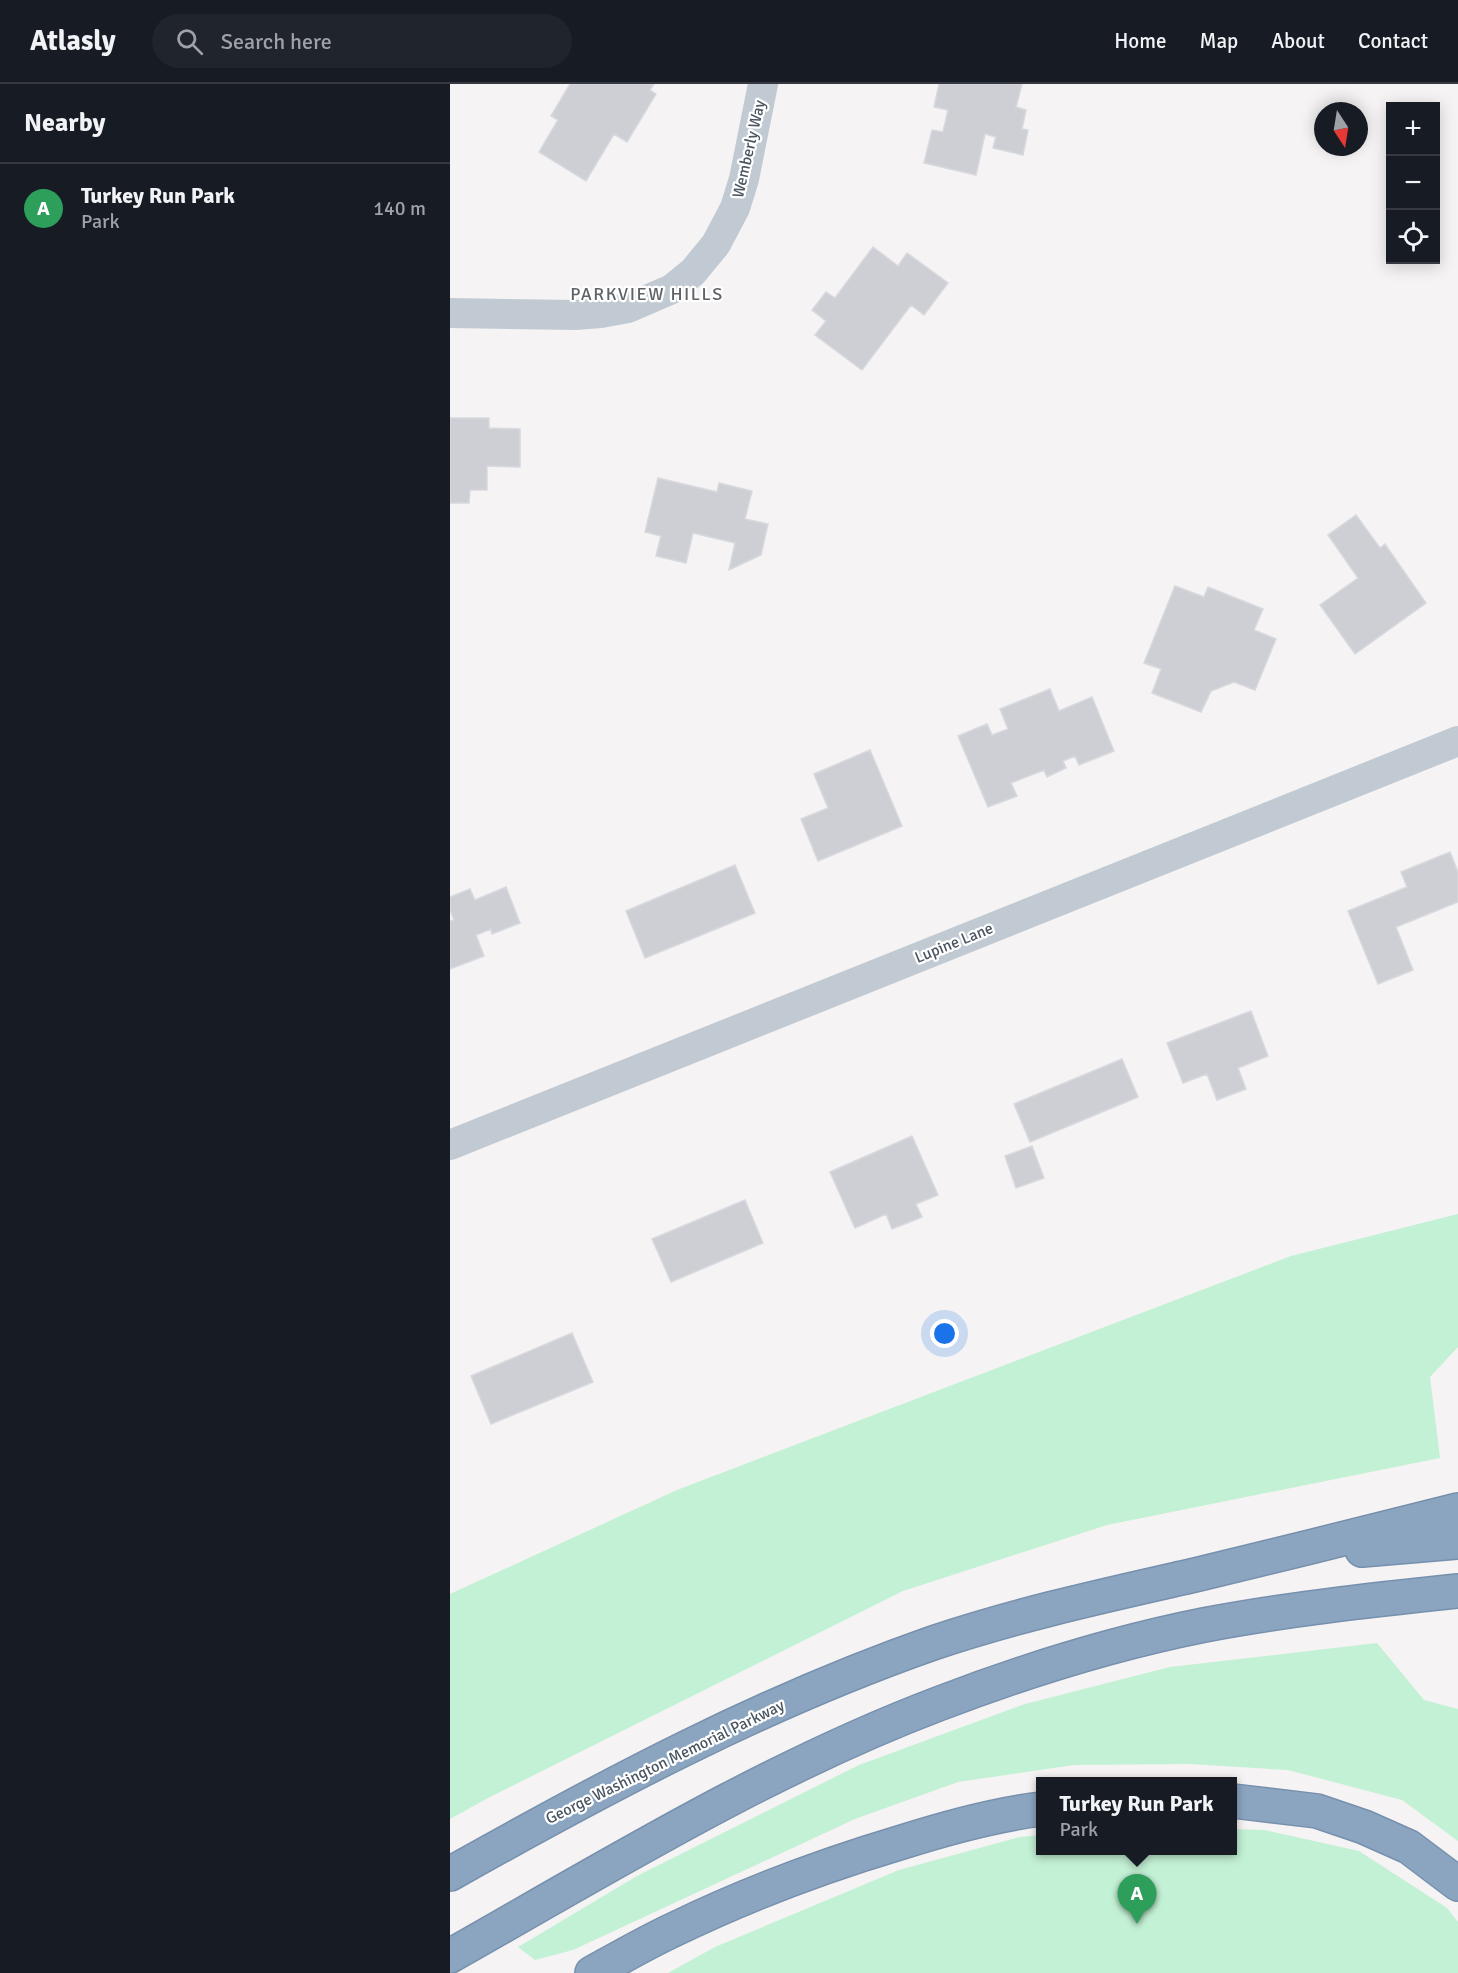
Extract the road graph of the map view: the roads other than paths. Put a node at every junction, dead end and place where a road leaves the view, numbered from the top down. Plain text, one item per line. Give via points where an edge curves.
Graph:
1 (764, 84) edge
2 (450, 313) edge
3 (1458, 741) edge
4 (450, 1145) edge
5 (1458, 1510) edge
6 (1458, 1542) edge
7 (1196, 1574) junction
8 (1458, 1591) edge
9 (1237, 1802) edge
10 (1036, 1810) edge
11 (450, 1874) edge
12 (1458, 1884) edge
13 (450, 1956) edge
14 (592, 1973) edge

1 - 2 street, Wemberly Way via 735,208 716,244 693,272 672,289 628,308 601,313
3 - 4 street, Lupine Lane
5 - 7 highway
6 - 7 highway via 1352,1551
7 - 11 highway, George Washington Memorial Parkway via 1002,1621 848,1675 736,1723 635,1773
8 - 13 highway via 1357,1601 1204,1625 1031,1671 938,1704 730,1798
9 - 12 highway via 1317,1812 1364,1827 1409,1847
10 - 14 highway via 938,1831 860,1855 673,1930

